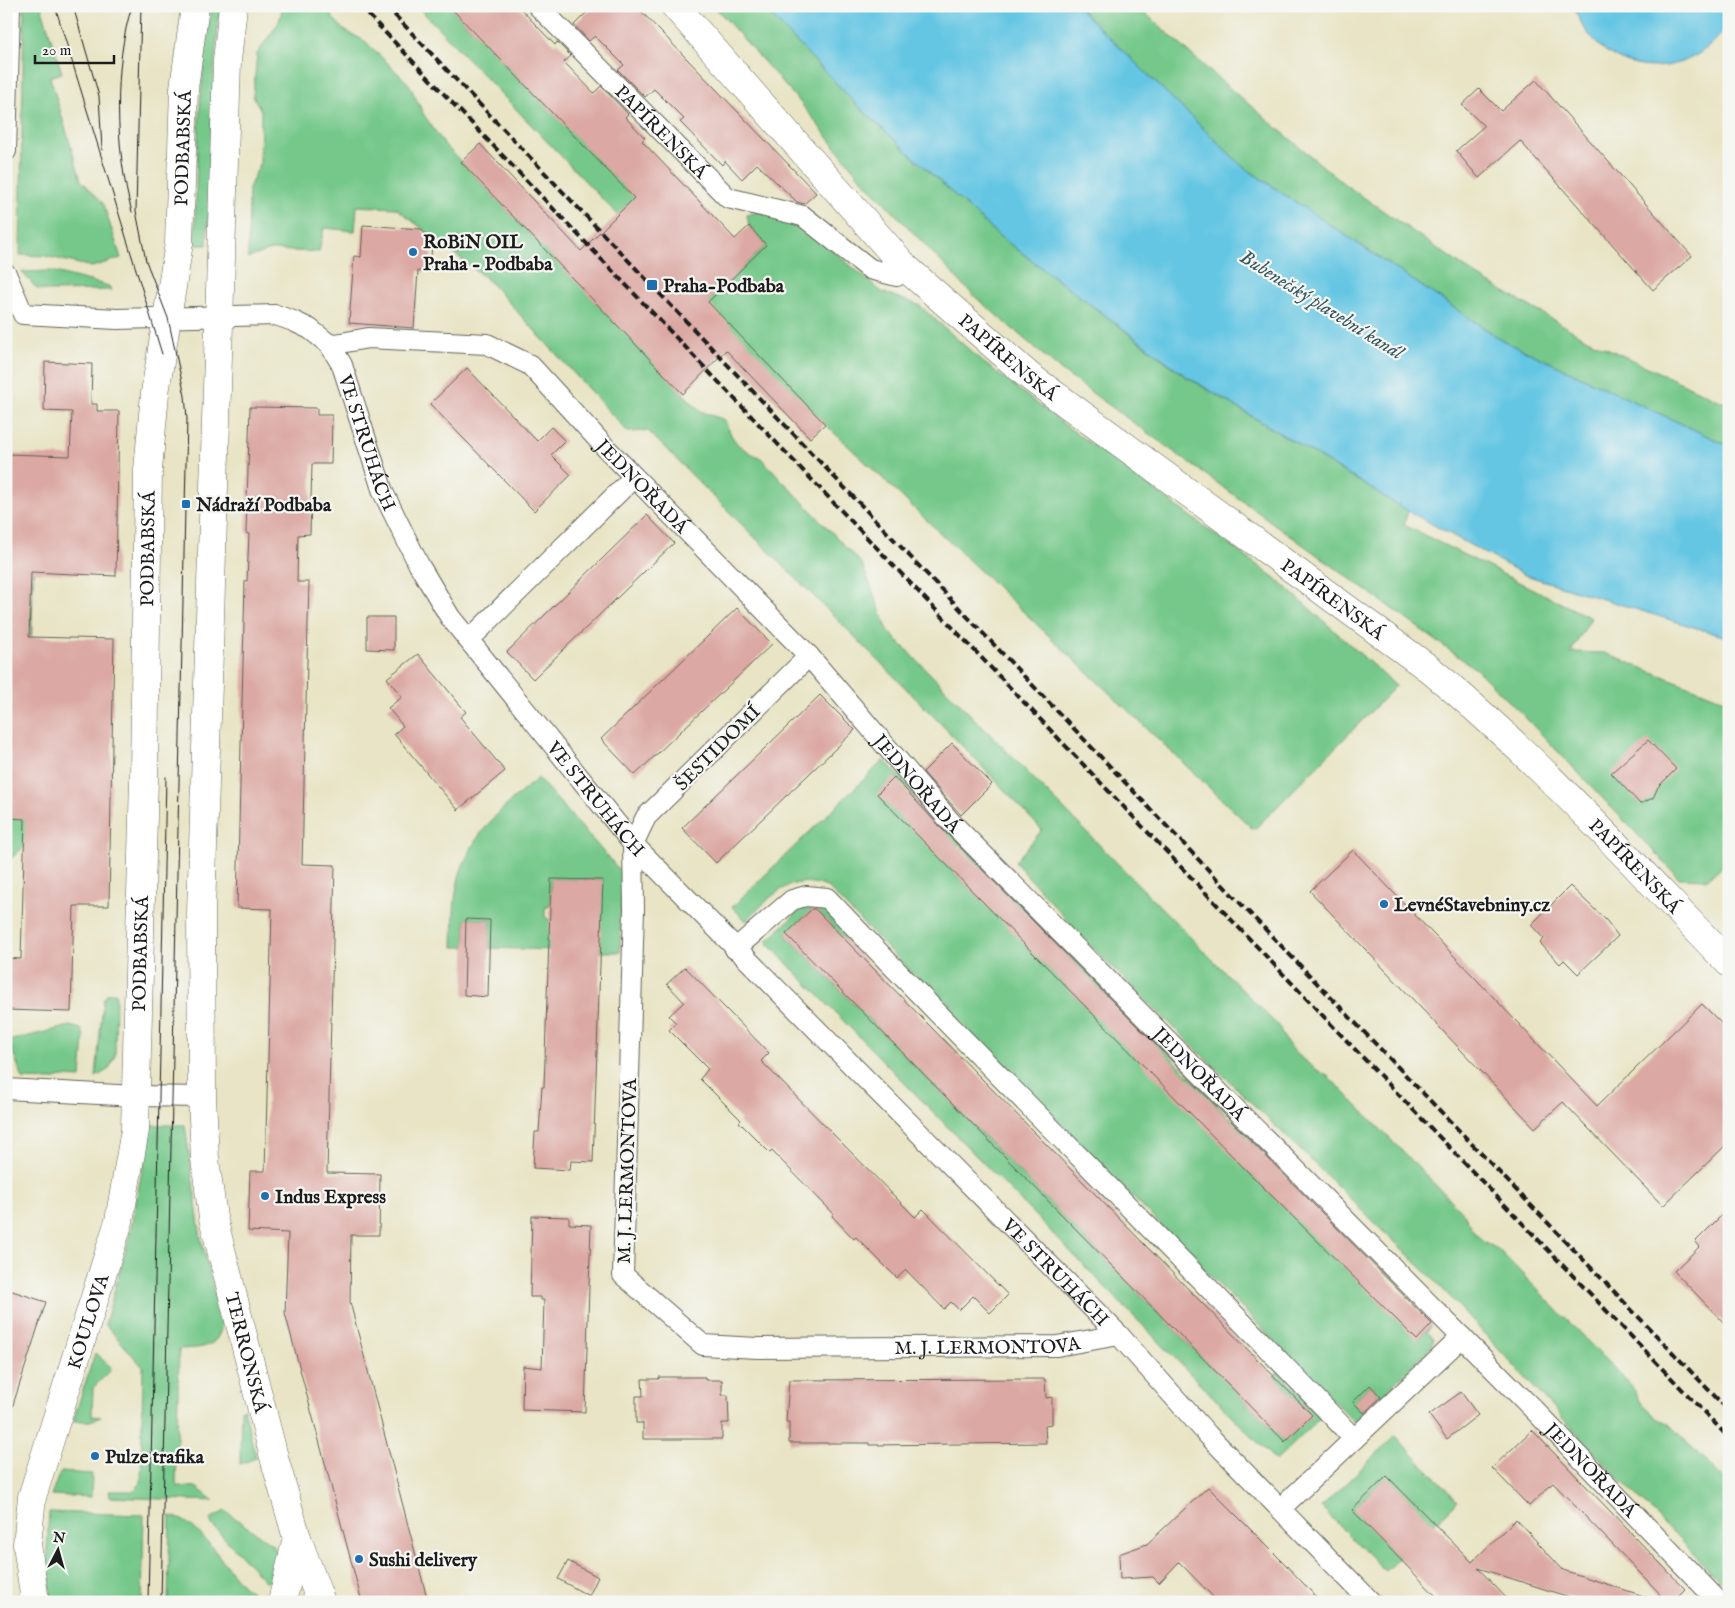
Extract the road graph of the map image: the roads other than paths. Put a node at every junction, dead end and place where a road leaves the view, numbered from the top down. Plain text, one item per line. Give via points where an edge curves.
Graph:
1 (10, 6) edge
2 (195, 6) edge
3 (233, 6) edge
4 (538, 6) edge
5 (675, 6) edge
6 (6, 151) edge
7 (906, 268) junction
8 (6, 274) edge
9 (219, 317) junction
10 (168, 318) junction
11 (330, 345) junction
12 (634, 477) junction
13 (469, 640) junction
14 (809, 656) junction
15 (632, 844) junction
16 (735, 949) junction
17 (1729, 963) edge
18 (6, 1089) edge
19 (136, 1096) junction
20 (202, 1097) junction
21 (1119, 1335) junction
22 (1462, 1337) junction
23 (1354, 1439) junction
24 (1280, 1509) junction
25 (297, 1538) junction
26 (35, 1602) edge
27 (282, 1602) edge
28 (321, 1602) edge
29 (1371, 1602) edge
30 (1719, 1602) edge

1 - 6 street
2 - 10 main road, PODBABSKÁ via 183,97 179,243
3 - 9 main road via 227,61
4 - 7 street, PAPÍRENSKÁ via 728,198 804,216 870,269 896,276
5 - 7 main road, PAPÍRENSKÁ
7 - 17 main road, PAPÍRENSKÁ via 1029,376 1428,668 1478,709
8 - 10 street, VE STRUHÁCH via 23,314
9 - 10 street, VE STRUHÁCH
9 - 11 street, VE STRUHÁCH via 276,315 310,329
9 - 20 main road via 201,931
10 - 19 main road, PODBABSKÁ via 155,393 148,470
11 - 12 street, JEDNOŘADÁ via 368,338 487,344 530,365
11 - 13 street, VE STRUHÁCH via 342,365 383,492 418,565
12 - 13 street
12 - 14 street, JEDNOŘADÁ
13 - 15 street, VE STRUHÁCH
14 - 15 street, ŠESTIDOMÍ via 646,817
14 - 22 street, JEDNOŘADÁ via 949,820
15 - 16 street, VE STRUHÁCH
15 - 21 street, M. J. LERMONTOVA via 634,909 623,1275 703,1345 757,1348 1058,1346
16 - 21 street, VE STRUHÁCH
16 - 23 street via 792,900 806,896 827,898 1235,1312
18 - 19 street
19 - 20 street
19 - 26 main road, KOULOVA via 130,1166 119,1221 32,1497 27,1544
20 - 25 main road, TERRONSKÁ via 205,1159 213,1218
21 - 24 street, VE STRUHÁCH via 1208,1435
22 - 23 street
22 - 30 street, JEDNOŘADÁ
23 - 24 street
24 - 29 street, VE STRUHÁCH
25 - 27 main road
25 - 28 main road, TERRONSKÁ

